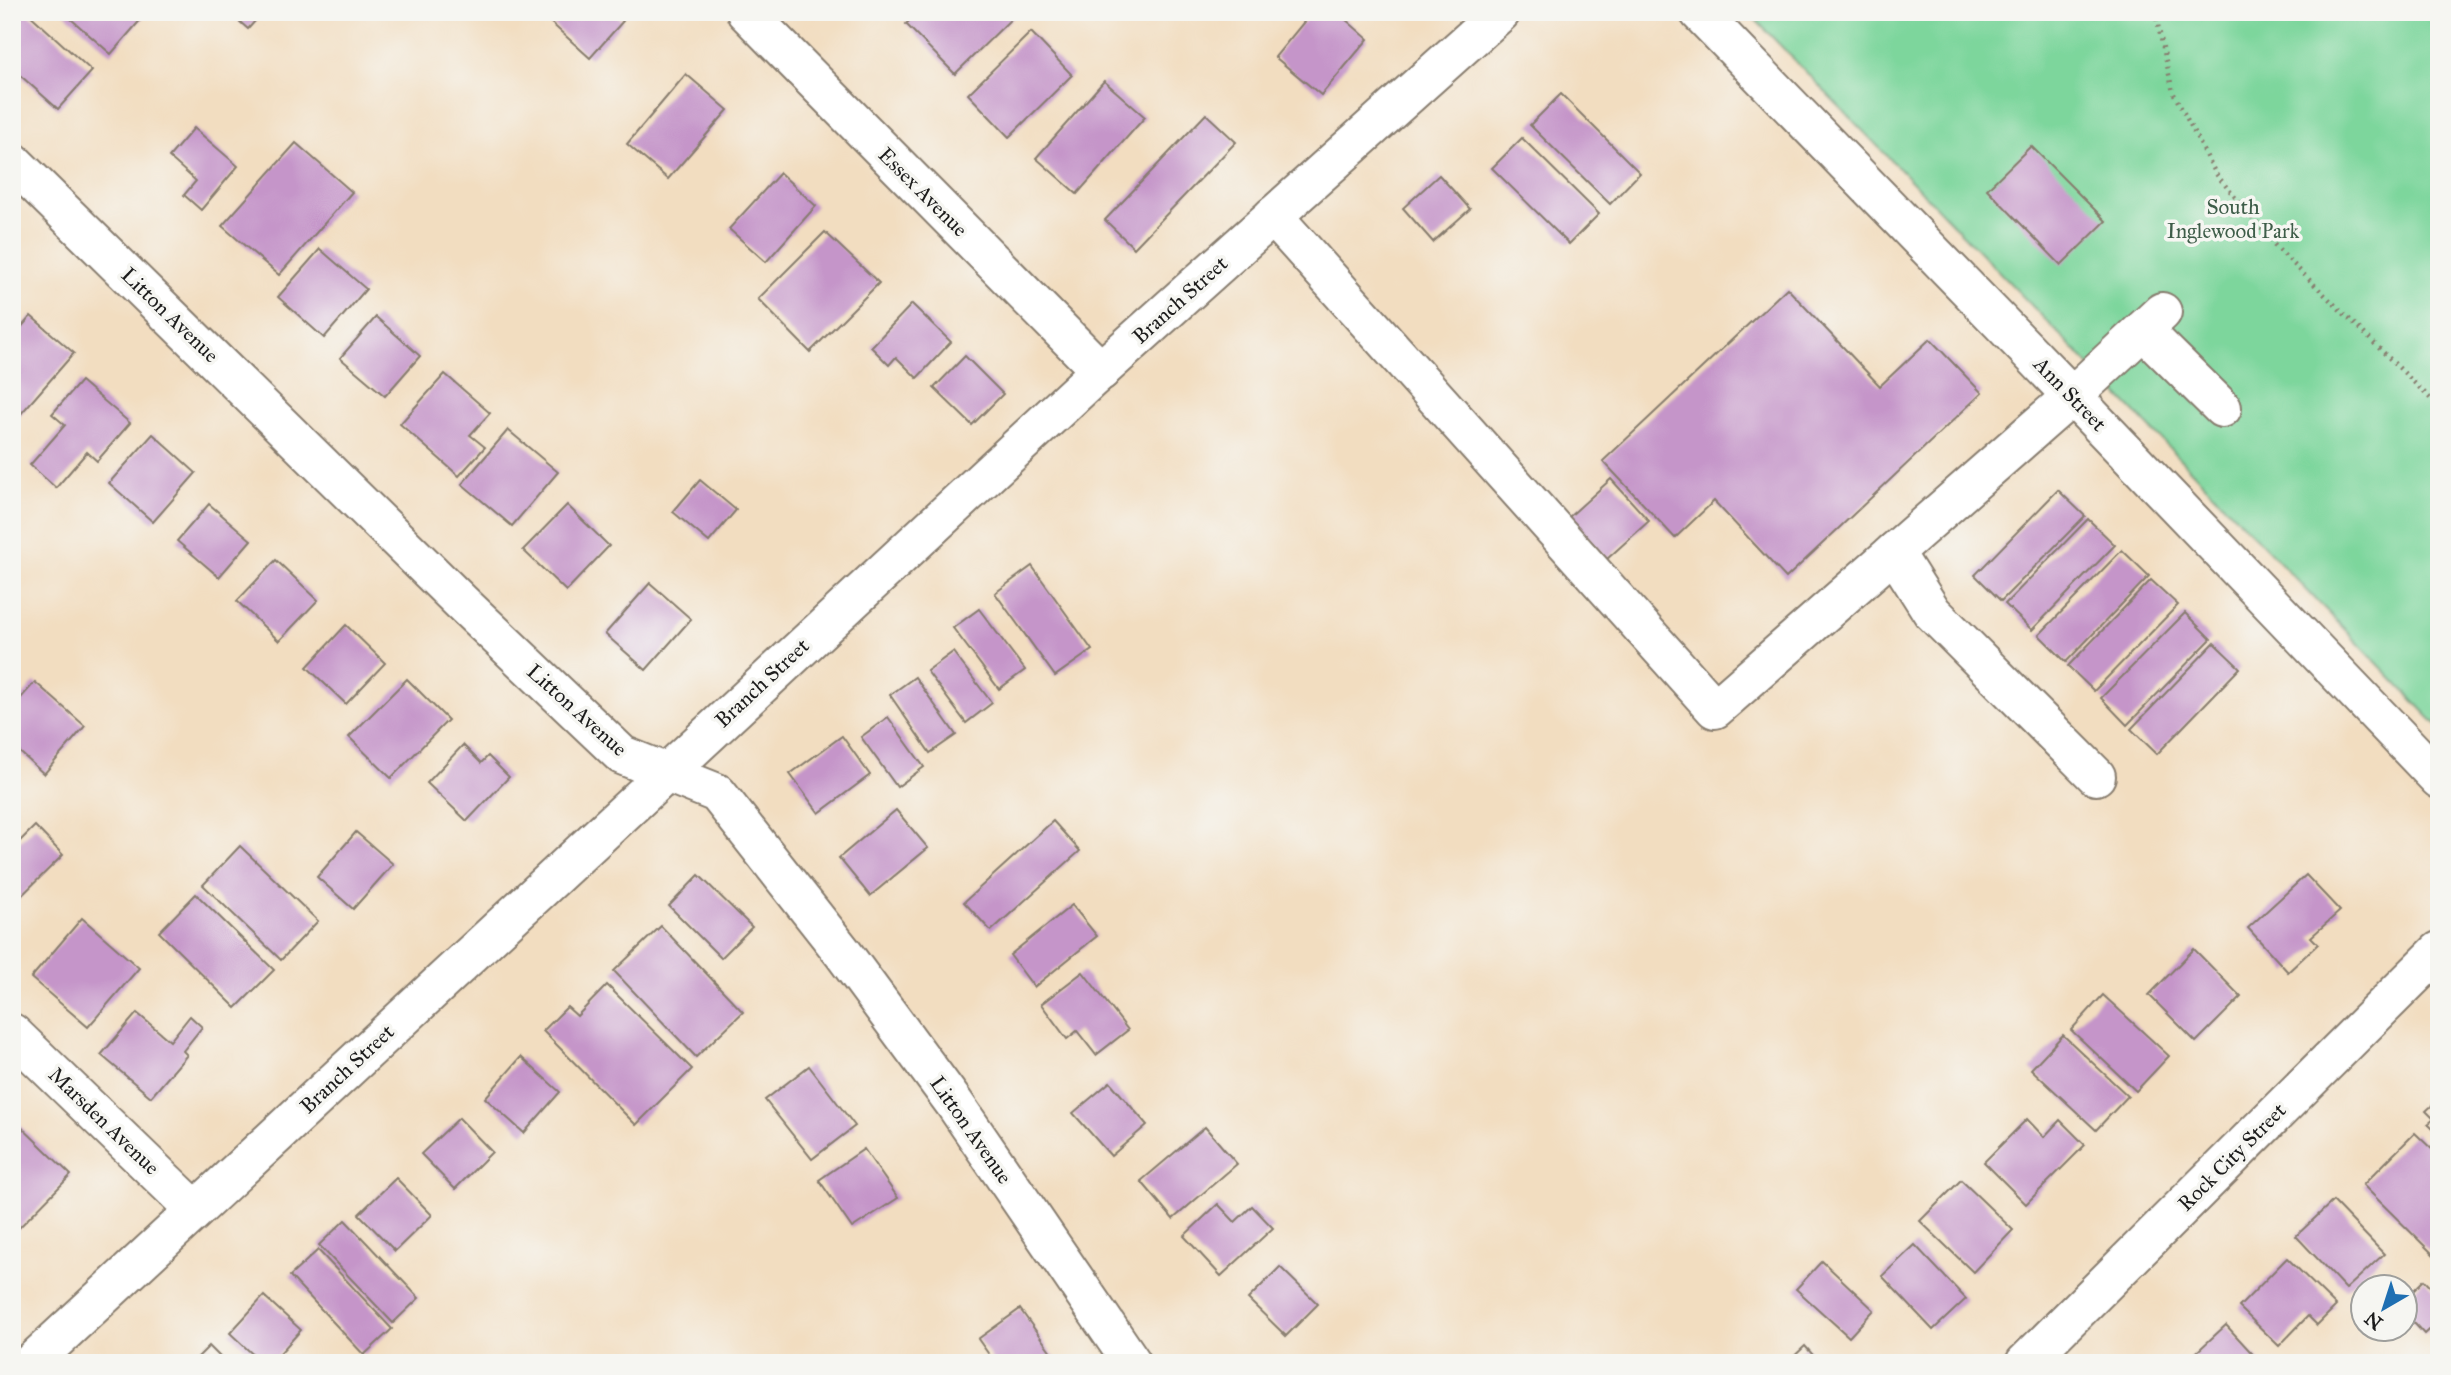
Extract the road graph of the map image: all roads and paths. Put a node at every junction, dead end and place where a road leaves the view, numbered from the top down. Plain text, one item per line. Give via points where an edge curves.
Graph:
1 (746, 12) edge
2 (1501, 12) edge
3 (1699, 12) edge
4 (2155, 12) edge
5 (12, 161) edge
6 (1273, 216) junction
7 (1101, 371) junction
8 (2072, 396) junction
9 (2439, 407) edge
10 (2222, 408) dead end
11 (1894, 552) junction
12 (667, 772) junction
13 (2096, 776) dead end
14 (2439, 779) edge
15 (2439, 951) edge
16 (12, 1033) edge
17 (195, 1210) junction
18 (31, 1363) edge
19 (1132, 1363) edge
20 (2025, 1363) edge

1 - 7 street, Essex Avenue
2 - 6 street, Branch Street
3 - 8 street, Ann Street
4 - 9 path via 2173,92 2216,174 2277,248
5 - 12 street, Litton Avenue via 622,755
6 - 7 street, Branch Street
6 - 11 street via 1715,709
7 - 12 street, Branch Street
8 - 10 street via 2152,321
8 - 11 street
8 - 14 street, Ann Street
11 - 13 street via 1931,611
12 - 17 street, Branch Street
12 - 19 street, Litton Avenue via 717,793 843,953 954,1103
15 - 20 street, Rock City Street
16 - 17 street, Marsden Avenue
17 - 18 street, Branch Street

